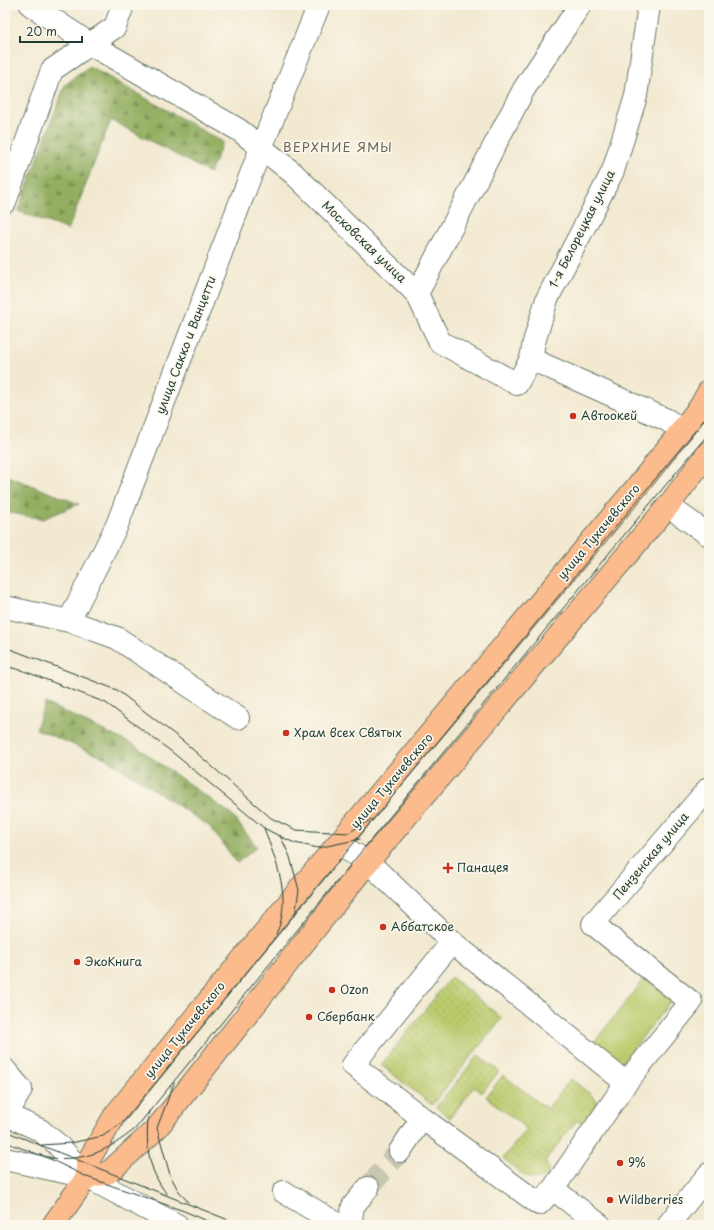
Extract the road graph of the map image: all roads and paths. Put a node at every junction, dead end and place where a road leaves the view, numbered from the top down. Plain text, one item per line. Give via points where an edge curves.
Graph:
1 (31, 5) edge
2 (123, 5) edge
3 (319, 5) edge
4 (580, 5) edge
5 (649, 5) edge
6 (90, 44) junction
7 (261, 148) junction
8 (5, 202) edge
9 (417, 294) junction
10 (531, 359) junction
11 (709, 391) edge
12 (682, 430) junction
13 (709, 452) edge
14 (668, 506) junction
15 (709, 535) edge
16 (5, 607) edge
17 (69, 621) junction
18 (238, 718) dead end
19 (709, 788) edge
20 (338, 844) junction
21 (368, 862) junction
22 (452, 942) junction
23 (5, 1070) edge
24 (626, 1083) junction
25 (6, 1114) edge
26 (422, 1118) junction
27 (400, 1151) tunnel mouth
28 (5, 1159) edge
29 (709, 1174) edge
30 (88, 1177) junction
31 (368, 1188) tunnel mouth
32 (553, 1189) junction
33 (284, 1192) dead end
34 (53, 1225) edge
35 (177, 1225) edge
36 (339, 1225) edge
37 (350, 1225) edge
38 (600, 1225) edge
39 (668, 1225) edge

1 - 6 street, Московская улица
2 - 6 street via 115,27
3 - 7 street, улица Сакко и Ванцетти
4 - 9 street via 524,89
5 - 10 street, 1-я Белорецкая улица via 636,96 613,171 547,299
6 - 7 street, Московская улица via 239,130
6 - 8 street via 52,70
7 - 9 street, Московская улица via 293,173
7 - 17 street, улица Сакко и Ванцетти via 117,525
9 - 10 street, Московская улица via 440,342 517,384
10 - 12 street via 667,420
11 - 12 main road, улица Тухачевского
12 - 20 main road, улица Тухачевского
13 - 14 main road
14 - 15 street
14 - 21 main road
16 - 17 street
17 - 18 street via 117,638
19 - 24 street, Пензенская улица via 593,924 691,1002
20 - 21 street
20 - 30 main road, улица Тухачевского via 115,1115 87,1163
21 - 22 street
21 - 30 main road via 157,1128 108,1173
22 - 24 street
22 - 26 street via 354,1064
23 - 25 street via 21,1089
24 - 32 street
25 - 30 street via 40,1130
26 - 27 street
26 - 32 street via 539,1204
28 - 30 street
29 - 39 street
30 - 34 main road
30 - 35 street
31 - 37 street via 353,1206
32 - 38 street
33 - 36 street

